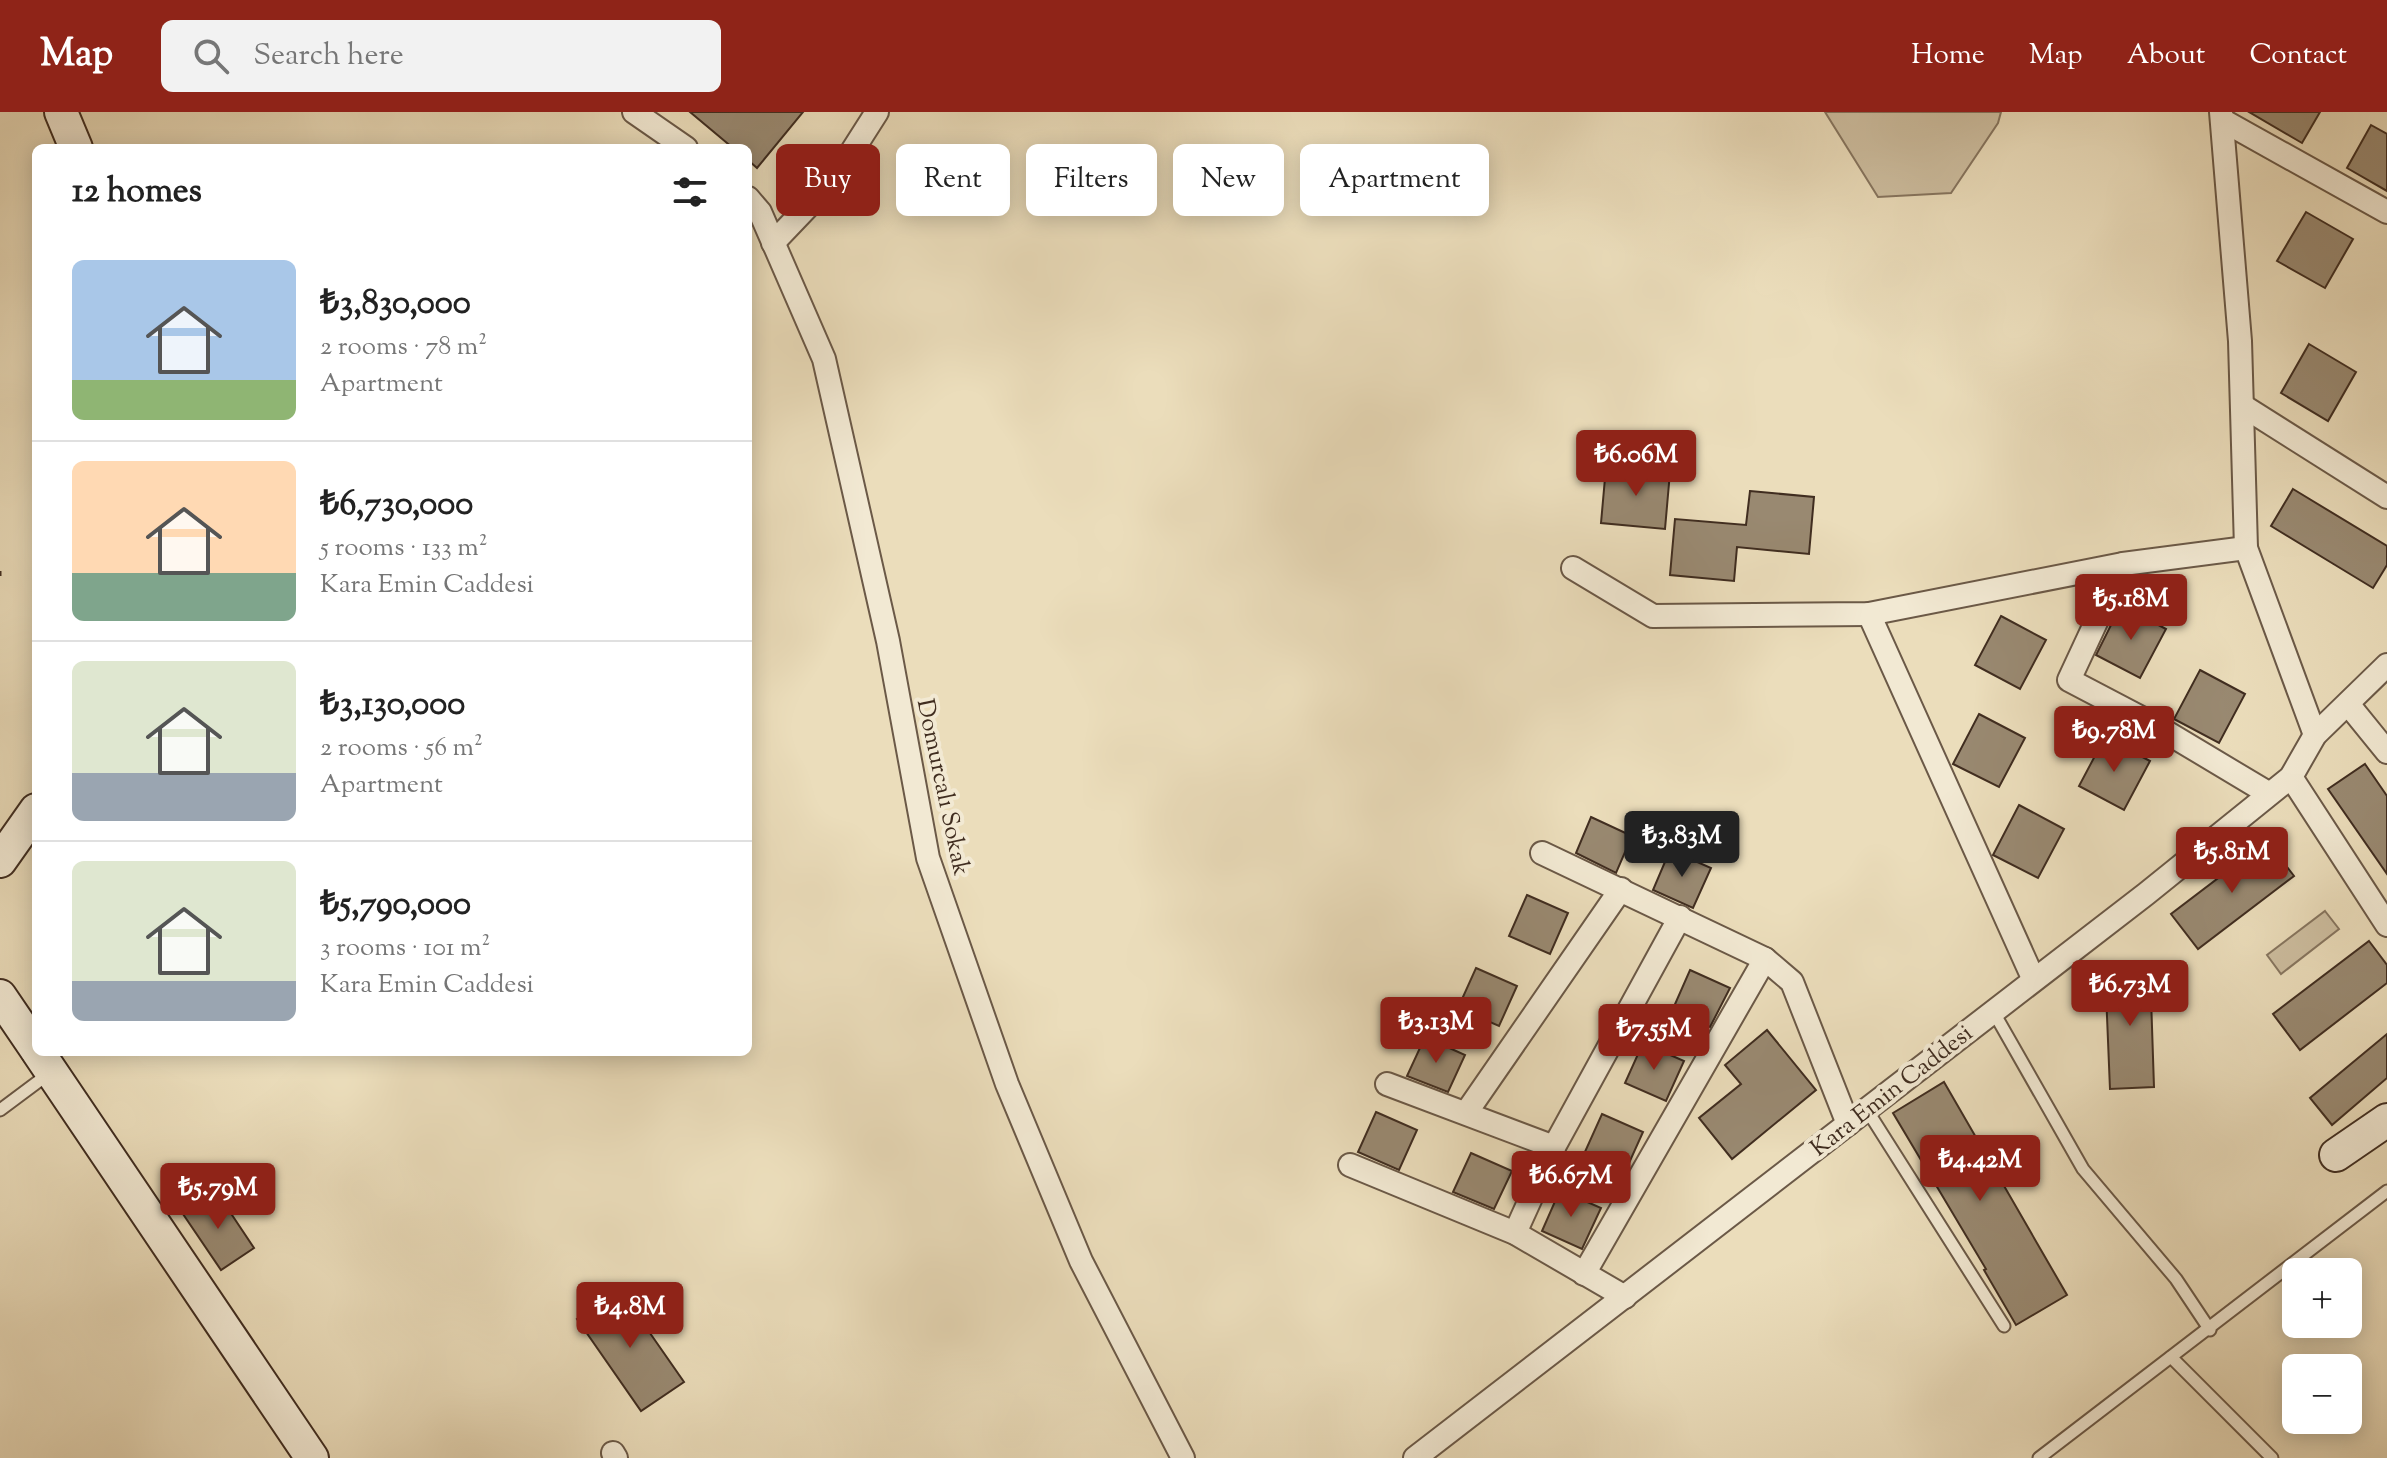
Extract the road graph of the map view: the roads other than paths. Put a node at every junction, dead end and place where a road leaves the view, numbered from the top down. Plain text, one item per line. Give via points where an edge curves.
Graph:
1 (61, 112) edge
2 (634, 112) edge
3 (877, 112) edge
4 (2222, 116) edge
5 (74, 144) edge
6 (680, 144) edge
7 (752, 209) edge
8 (2387, 212) edge
9 (773, 243) junction
10 (2243, 406) junction
11 (2387, 497) edge
12 (2246, 548) junction
13 (2123, 564) junction
14 (1573, 568) dead end
15 (1869, 614) junction
16 (2387, 665) edge
17 (2348, 704) junction
18 (2315, 735) junction
19 (2387, 752) edge
20 (2291, 777) junction
21 (2268, 793) junction
22 (32, 816) edge
23 (1542, 853) dead end
24 (0, 861) edge
25 (1621, 889) junction
26 (1680, 917) junction
27 (2387, 925) edge
28 (1765, 959) junction
29 (2033, 978) junction
30 (0, 996) edge
31 (1993, 1010) junction
32 (32, 1043) edge
33 (42, 1058) edge
34 (1387, 1084) dead end
35 (0, 1110) edge
36 (1867, 1110) junction
37 (1466, 1113) junction
38 (2387, 1120) edge
39 (1848, 1124) junction
40 (1554, 1147) junction
41 (2336, 1155) dead end
42 (1350, 1165) dead end
43 (2387, 1191) edge
44 (1515, 1233) junction
45 (1584, 1274) junction
46 (1625, 1297) junction
47 (2004, 1326) dead end
48 (2210, 1330) junction
49 (2171, 1357) junction
50 (312, 1458) edge
51 (1183, 1458) edge
52 (1415, 1458) edge
53 (2039, 1458) edge
54 (2272, 1458) edge

1 - 5 street
2 - 6 street
3 - 9 street via 835,178
4 - 8 street
4 - 10 street
7 - 9 street, Domurcalı Sokak
9 - 51 street, Domurcalı Sokak via 824,359 888,641 928,858 1007,1084 1075,1247
10 - 11 street
10 - 12 street
12 - 13 street
12 - 18 street
13 - 15 street
13 - 21 street via 2069,680
14 - 15 street via 1653,616
15 - 29 street
16 - 17 street, Kara Emin Caddesi
17 - 18 street, Kara Emin Caddesi
17 - 19 street
18 - 20 street, Kara Emin Caddesi
20 - 21 street, Kara Emin Caddesi
20 - 27 street
21 - 29 street, Kara Emin Caddesi
22 - 24 street
23 - 25 street
25 - 26 street
25 - 37 street
26 - 28 street
26 - 40 street
28 - 39 street via 1792,982
28 - 45 street
29 - 31 street, Kara Emin Caddesi
30 - 32 street
31 - 36 street, Kara Emin Caddesi
31 - 48 lane via 2083,1169 2176,1279
33 - 35 lane
33 - 50 street
34 - 37 street
36 - 39 street, Kara Emin Caddesi
36 - 47 lane
37 - 40 street
38 - 41 street
39 - 46 street, Kara Emin Caddesi
40 - 44 street
42 - 44 street
43 - 48 lane
44 - 45 street
45 - 46 street
46 - 52 street, Kara Emin Caddesi
48 - 49 lane
49 - 53 lane
49 - 54 lane

